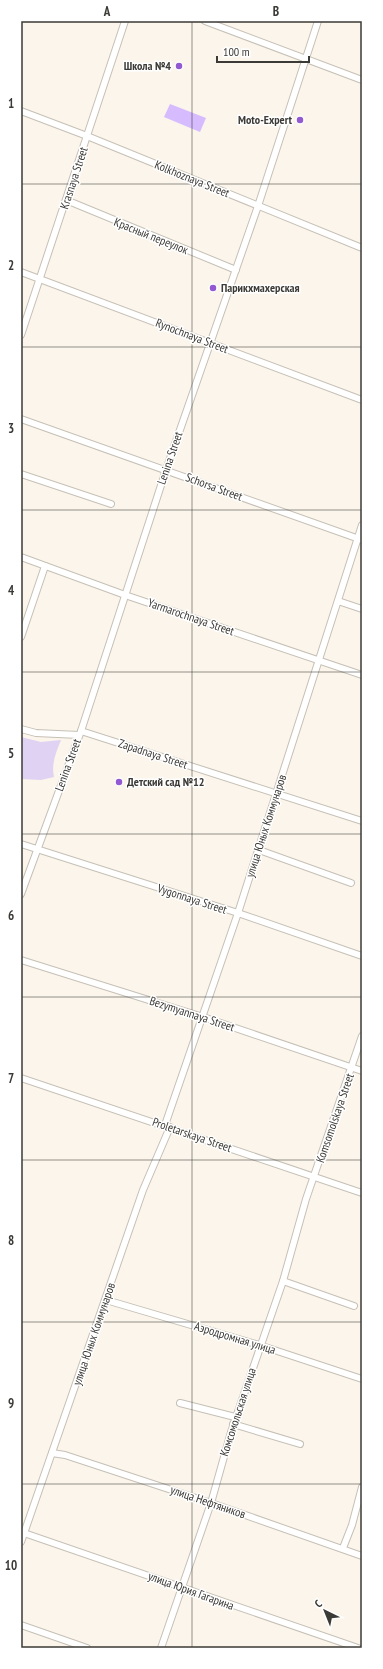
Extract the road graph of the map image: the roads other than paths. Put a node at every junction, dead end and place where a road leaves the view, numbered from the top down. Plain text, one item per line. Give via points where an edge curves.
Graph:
1 (125, 21) edge
2 (205, 21) edge
3 (318, 21) edge
4 (306, 59) junction
5 (362, 80) edge
6 (21, 112) edge
7 (87, 136) junction
8 (66, 200) junction
9 (258, 206) junction
10 (362, 248) edge
11 (236, 270) junction
12 (21, 272) edge
13 (40, 279) junction
14 (21, 335) edge
15 (210, 343) junction
16 (362, 400) edge
17 (21, 419) edge
18 (166, 470) junction
19 (21, 474) edge
20 (111, 504) dead end
21 (362, 525) edge
22 (360, 540) edge
23 (21, 557) edge
24 (46, 566) junction
25 (125, 595) junction
26 (338, 601) junction
27 (362, 609) edge
28 (21, 637) edge
29 (319, 660) junction
30 (362, 674) edge
31 (21, 729) edge
32 (80, 733) junction
33 (276, 794) junction
34 (362, 821) edge
35 (21, 844) edge
36 (36, 849) junction
37 (259, 850) junction
38 (351, 883) dead end
39 (21, 894) edge
40 (238, 913) junction
41 (362, 956) edge
42 (21, 960) edge
43 (203, 1018) junction
44 (362, 1036) edge
45 (352, 1068) junction
46 (362, 1071) edge
47 (21, 1078) edge
48 (167, 1126) junction
49 (315, 1177) junction
50 (362, 1193) edge
51 (283, 1281) junction
52 (106, 1300) junction
53 (354, 1306) dead end
54 (259, 1345) junction
55 (362, 1380) edge
56 (180, 1403) dead end
57 (235, 1417) junction
58 (233, 1424) junction
59 (300, 1444) dead end
60 (52, 1453) junction
61 (362, 1487) edge
62 (211, 1503) junction
63 (24, 1533) junction
64 (21, 1542) edge
65 (343, 1548) junction
66 (362, 1556) edge
67 (182, 1588) junction
68 (21, 1625) edge
69 (87, 1648) edge
70 (161, 1648) edge
71 (358, 1648) edge

1 - 7 street, Krasnaya Street
2 - 4 street
3 - 4 street, Lenina Street
4 - 5 street
4 - 9 street, Lenina Street
6 - 7 street, Kolkhoznaya Street
7 - 8 street, Krasnaya Street
7 - 9 street, Kolkhoznaya Street
8 - 11 street, Красный переулок
8 - 13 street, Krasnaya Street
9 - 10 street, Kolkhoznaya Street
9 - 11 street, Lenina Street
11 - 15 street, Lenina Street
12 - 13 street, Rynochnaya Street
13 - 14 street, Krasnaya Street
13 - 15 street, Rynochnaya Street
15 - 16 street, Rynochnaya Street
15 - 18 street, Lenina Street
17 - 18 street, Schorsa Street
18 - 22 street, Schorsa Street
18 - 25 street, Lenina Street
19 - 20 street
21 - 22 street, улица Юных Коммунаров
22 - 26 street, улица Юных Коммунаров
23 - 24 street, Yarmarochnaya Street
24 - 25 street, Yarmarochnaya Street
24 - 28 street
25 - 29 street, Yarmarochnaya Street
25 - 32 street, Lenina Street
26 - 27 street
26 - 29 street, улица Юных Коммунаров
29 - 30 street, Yarmarochnaya Street
29 - 33 street, улица Юных Коммунаров
31 - 32 street, Zapadnaya Street via 36,733
32 - 33 street, Zapadnaya Street
32 - 36 street, Lenina Street
33 - 34 street, Zapadnaya Street
33 - 37 street, улица Юных Коммунаров
35 - 36 street, Vygonnaya Street
36 - 39 street, Lenina Street
36 - 40 street, Vygonnaya Street
37 - 38 street
37 - 40 street, улица Юных Коммунаров
40 - 41 street, Vygonnaya Street
40 - 43 street, улица Юных Коммунаров
42 - 43 street, Bezymyannaya Street
43 - 45 street, Bezymyannaya Street
43 - 48 street, улица Юных Коммунаров
44 - 45 street, Komsomolskaya Street
45 - 46 street, Bezymyannaya Street
45 - 49 street, Komsomolskaya Street
47 - 48 street, Proletarskaya Street
48 - 49 street, Proletarskaya Street
48 - 52 street, улица Юных Коммунаров
49 - 50 street, Proletarskaya Street
49 - 51 street, Комсомольская улица via 306,1199
51 - 53 street
51 - 54 street, Комсомольская улица
52 - 54 street, Аэродромная улица
52 - 60 street, улица Юных Коммунаров
54 - 55 street, Аэродромная улица
54 - 57 street, Комсомольская улица
56 - 57 street
57 - 58 street, Комсомольская улица
58 - 59 street
58 - 62 street, Комсомольская улица
60 - 62 street, улица Нефтяников
60 - 63 street, улица Юных Коммунаров
61 - 65 street
62 - 65 street, улица Нефтяников
62 - 67 street, Комсомольская улица
63 - 64 street, улица Юных Коммунаров
63 - 67 street, улица Юрия Гагарина
65 - 66 street, улица Нефтяников
67 - 70 street, Комсомольская улица
67 - 71 street, улица Юрия Гагарина
68 - 69 street

